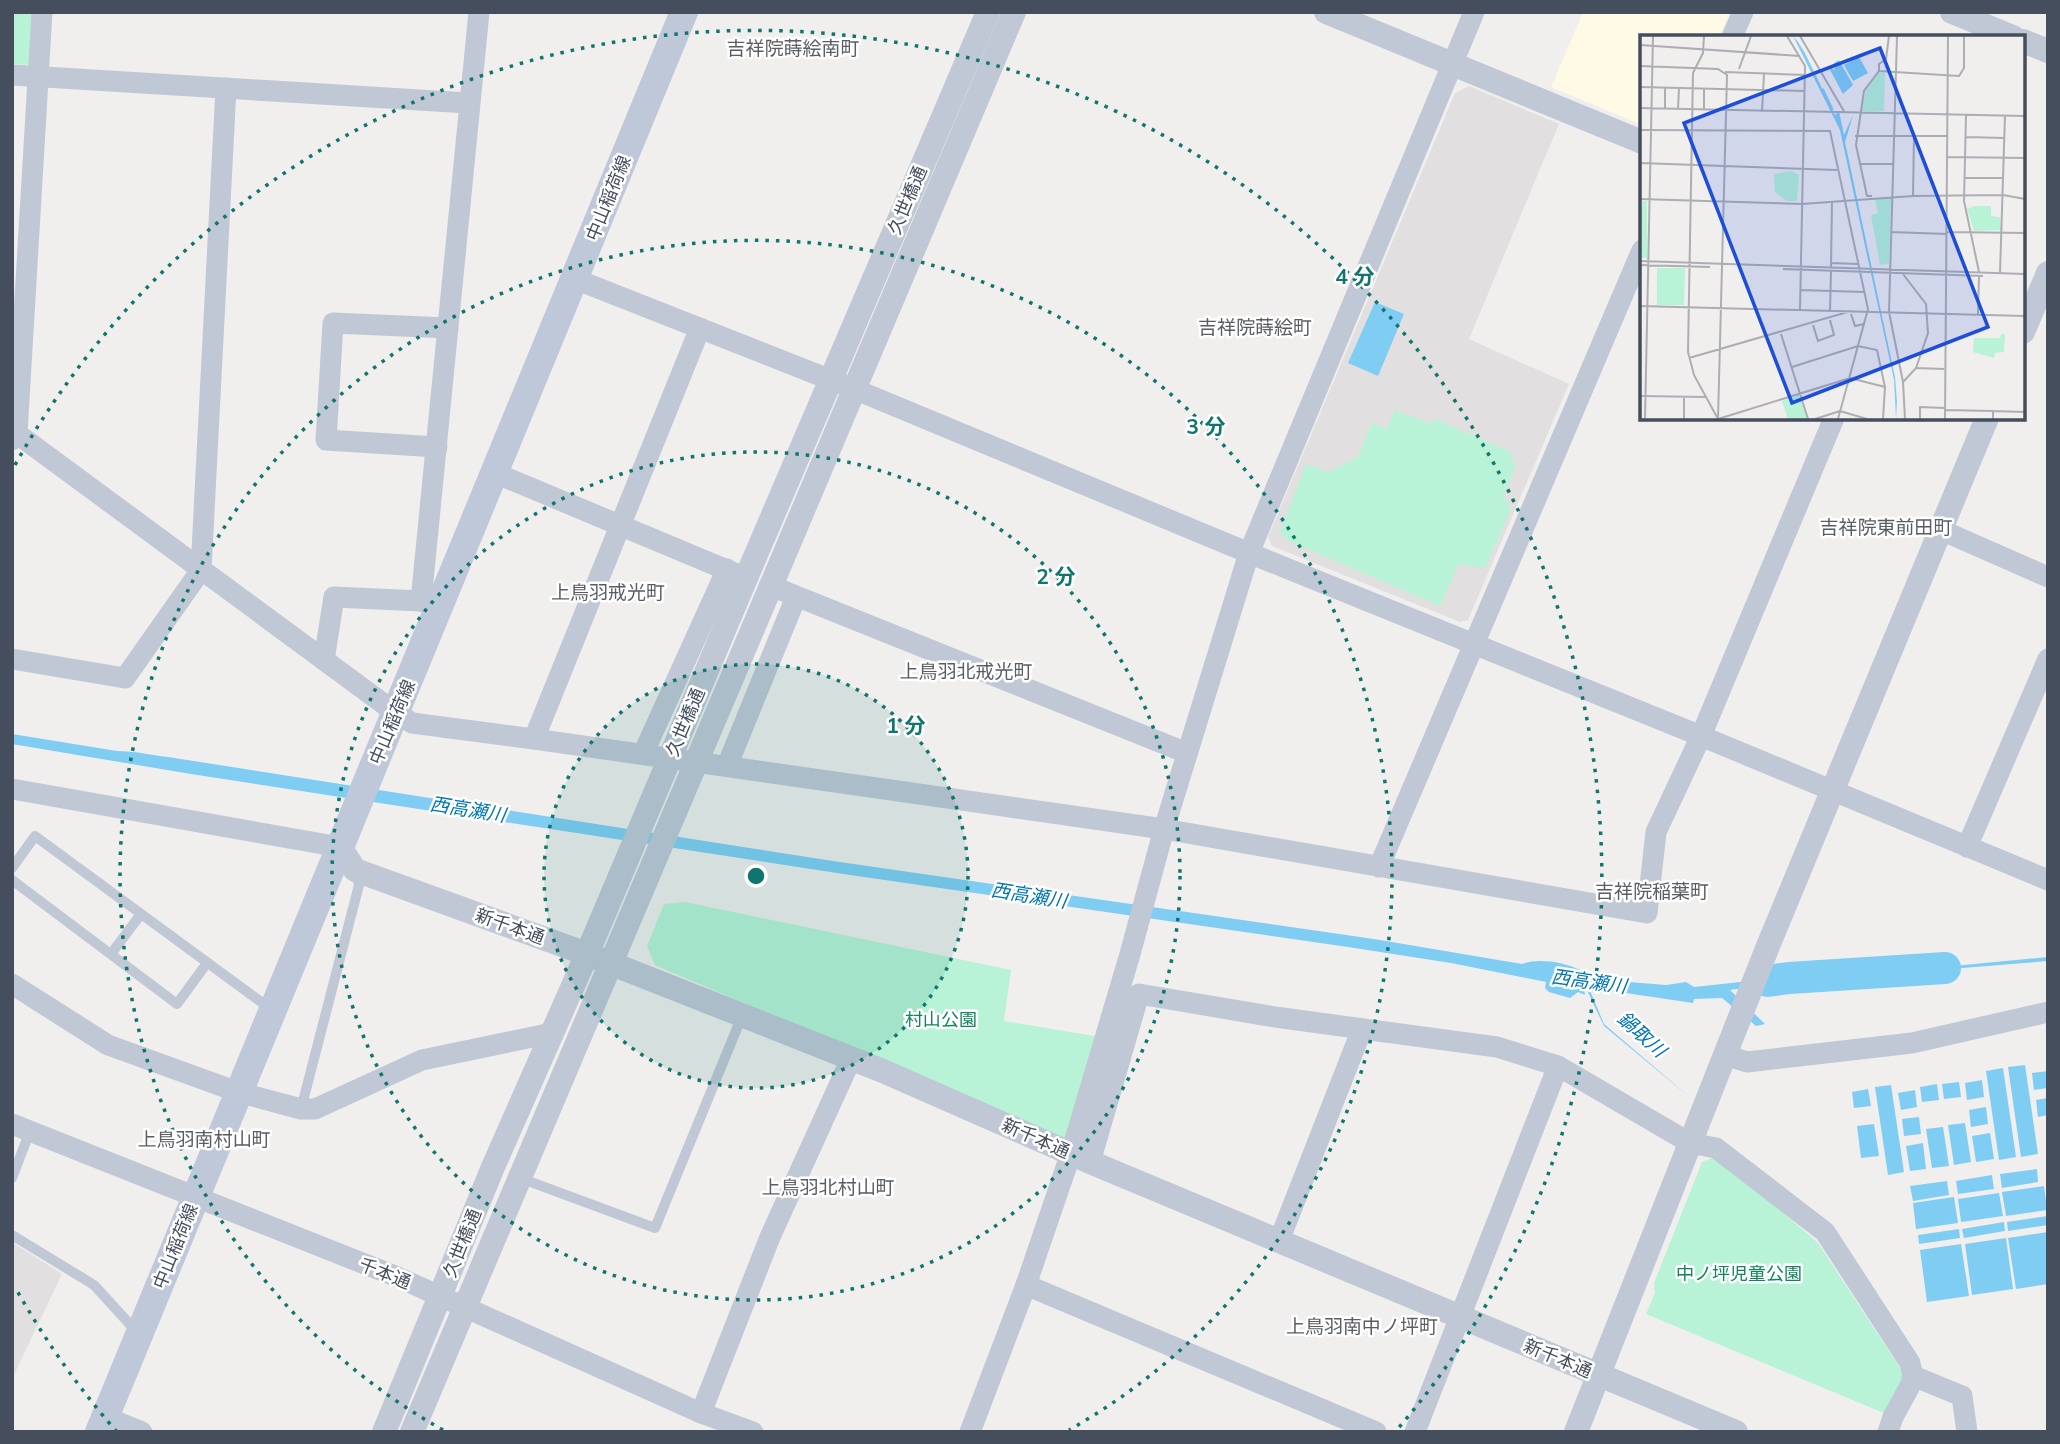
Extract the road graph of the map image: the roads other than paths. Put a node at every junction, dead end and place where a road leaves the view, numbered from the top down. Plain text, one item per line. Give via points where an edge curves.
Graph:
1 (42, 12) edge
2 (479, 12) edge
3 (684, 12) edge
4 (988, 12) edge
5 (1014, 12) edge
6 (1326, 12) edge
7 (1474, 12) edge
8 (1743, 12) edge
9 (1952, 12) edge
10 (1997, 28) edge
11 (1733, 35) edge
12 (2025, 42) edge
13 (2048, 51) edge
14 (1452, 64) junction
15 (12, 75) edge
16 (38, 77) junction
17 (226, 89) junction
18 (468, 103) junction
19 (1640, 141) edge
20 (1640, 255) edge
21 (2048, 273) edge
22 (575, 279) junction
23 (2035, 305) edge
24 (449, 328) junction
25 (700, 328) junction
26 (2025, 328) edge
27 (831, 379) junction
28 (854, 388) junction
29 (1834, 420) edge
30 (1986, 420) edge
31 (14, 435) edge
32 (437, 447) junction
33 (495, 473) junction
34 (620, 525) junction
35 (1941, 530) junction
36 (1249, 553) junction
37 (201, 569) junction
38 (737, 574) junction
39 (2048, 577) edge
40 (771, 586) junction
41 (796, 597) junction
42 (430, 604) junction
43 (1473, 643) junction
44 (12, 659) edge
45 (2048, 659) edge
46 (324, 660) junction
47 (396, 713) junction
48 (1701, 736) junction
49 (534, 739) junction
50 (1187, 753) junction
51 (643, 754) junction
52 (727, 766) junction
53 (12, 789) edge
54 (1832, 791) junction
55 (1164, 829) junction
56 (1967, 847) junction
57 (346, 851) junction
58 (1379, 866) junction
59 (12, 868) edge
60 (12, 880) edge
61 (2048, 880) edge
62 (141, 914) junction
63 (111, 954) junction
64 (587, 954) junction
65 (208, 963) junction
66 (611, 963) junction
67 (12, 984) edge
68 (272, 1010) junction
69 (2048, 1013) edge
70 (742, 1016) junction
71 (1362, 1029) junction
72 (552, 1033) junction
73 (1725, 1055) junction
74 (851, 1059) junction
75 (1558, 1066) junction
76 (238, 1092) junction
77 (301, 1109) junction
78 (21, 1127) edge
79 (1693, 1134) junction
80 (1081, 1157) junction
81 (12, 1178) edge
82 (520, 1178) junction
83 (195, 1197) junction
84 (12, 1235) edge
85 (1279, 1241) junction
86 (1026, 1285) junction
87 (440, 1296) junction
88 (465, 1307) junction
89 (1460, 1317) junction
90 (139, 1334) junction
91 (1599, 1375) junction
92 (1913, 1376) junction
93 (706, 1420) edge
94 (102, 1424) edge
95 (142, 1432) edge
96 (384, 1432) edge
97 (412, 1432) edge
98 (753, 1432) edge
99 (970, 1432) edge
100 (1376, 1432) edge
101 (1415, 1432) edge
102 (1576, 1432) edge
103 (1736, 1432) edge
104 (1888, 1432) edge
105 (1967, 1432) edge

1 - 16 street
2 - 18 street
3 - 22 main road, 中山稲荷線
4 - 27 street, 久世橋通
5 - 28 street, 久世橋通
6 - 14 street
7 - 14 street
8 - 11 street
9 - 10 street
12 - 13 street
14 - 19 street
14 - 36 street
15 - 16 street
16 - 17 street
16 - 31 street
17 - 18 street
17 - 37 street
18 - 24 street
20 - 43 street
21 - 23 street
22 - 25 street
22 - 33 main road, 中山稲荷線
23 - 26 street
24 - 32 street
24 - 32 street via 333,323 326,440
25 - 27 street
25 - 34 street
27 - 28 street
27 - 38 street, 久世橋通
28 - 36 street
28 - 40 street, 久世橋通
29 - 48 street
30 - 35 street
31 - 37 street
32 - 42 street
33 - 34 street
33 - 42 main road, 中山稲荷線
34 - 38 street
34 - 49 street
35 - 39 street
35 - 54 street
36 - 43 street
36 - 50 street
37 - 44 street via 125,678
37 - 46 street
38 - 51 street
38 - 64 street, 久世橋通, bridge
40 - 41 street
40 - 66 street, 久世橋通, bridge
41 - 50 street
41 - 52 street
42 - 46 street via 334,597
42 - 47 main road, 中山稲荷線
43 - 48 street
43 - 58 street
45 - 56 street
46 - 47 street
47 - 49 street via 412,723
47 - 57 main road, 中山稲荷線
48 - 54 street
48 - 58 street via 1657,832 1647,913
49 - 51 street
50 - 55 street
51 - 52 street
52 - 55 street
53 - 57 street
54 - 56 street
54 - 73 street
55 - 58 street
55 - 80 street
56 - 61 street
57 - 64 street, 新千本通
57 - 68 main road, 中山稲荷線
57 - 77 lane via 359,885
59 - 62 lane via 35,836
60 - 63 lane
62 - 63 lane
62 - 65 lane
63 - 65 lane via 177,1004
64 - 66 street, 新千本通
64 - 72 street, 久世橋通
65 - 68 lane
66 - 70 street, 新千本通
66 - 82 street, 久世橋通
67 - 76 street via 108,1045
68 - 76 main road, 中山稲荷線
69 - 73 street via 1912,1043 1746,1062
70 - 74 street, 新千本通
70 - 82 lane via 655,1228
71 - 75 street via 1497,1047
71 - 80 street via 1139,994
71 - 85 street
72 - 77 street via 422,1060 315,1109
72 - 87 street, 久世橋通
73 - 79 street
74 - 80 street, 新千本通
74 - 93 street via 770,1237
75 - 79 street
75 - 89 street
76 - 77 street
76 - 83 main road, 中山稲荷線
78 - 81 lane
78 - 83 street, 千本通
79 - 91 street
79 - 92 street via 1825,1233 1910,1363
80 - 85 street, 新千本通
80 - 86 street
82 - 88 street, 久世橋通
83 - 87 street, 千本通
83 - 90 main road, 中山稲荷線
84 - 90 lane via 94,1284
85 - 89 street, 新千本通
86 - 99 street
86 - 100 street
87 - 88 street, 千本通
87 - 96 street, 久世橋通
88 - 93 street, 千本通
88 - 97 street, 久世橋通
89 - 91 street, 新千本通
89 - 101 street
90 - 94 main road, 中山稲荷線
91 - 102 street
91 - 103 street, 新千本通
92 - 104 street
92 - 105 street via 1962,1396
93 - 98 street, 千本通
94 - 95 street

